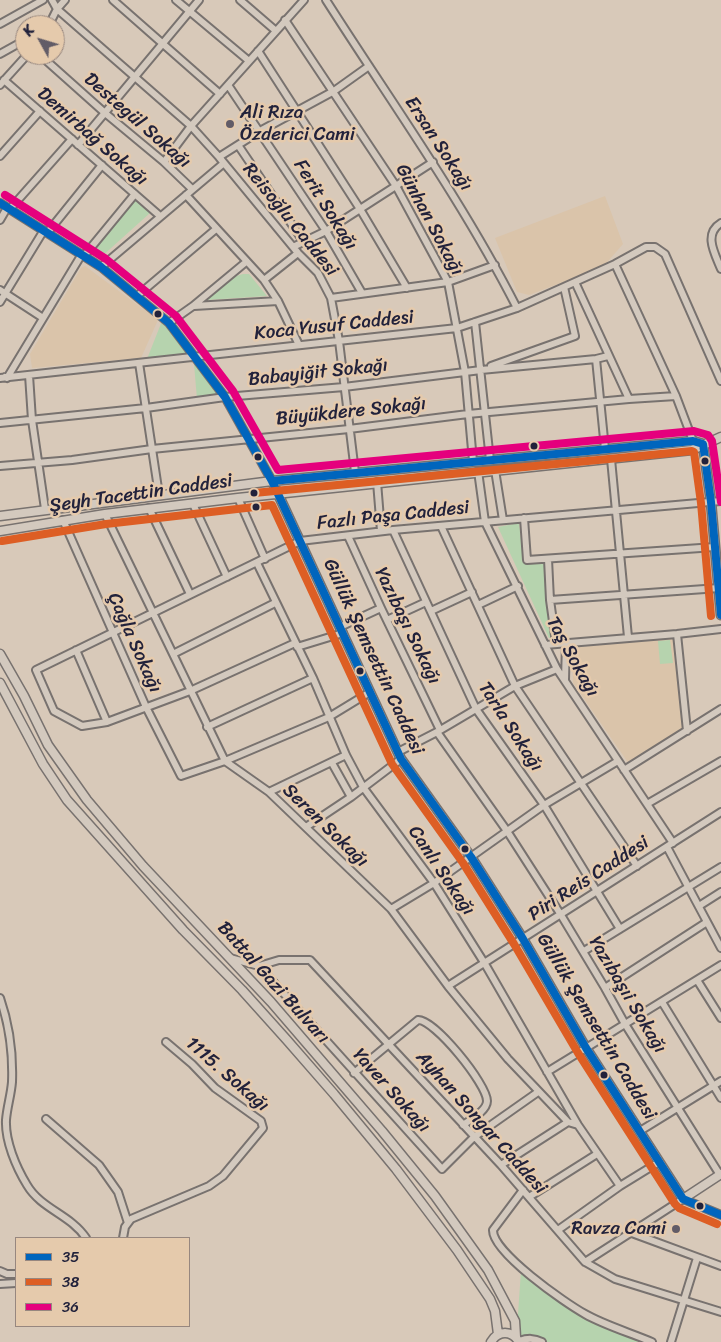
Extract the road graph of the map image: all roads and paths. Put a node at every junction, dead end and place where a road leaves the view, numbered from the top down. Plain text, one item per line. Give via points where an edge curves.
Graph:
1 (43, 0) edge
2 (52, 0) edge
3 (65, 0) edge
4 (113, 0) edge
5 (176, 0) edge
6 (199, 0) edge
7 (240, 0) edge
8 (304, 0) edge
9 (326, 0) edge
10 (57, 9) junction
11 (189, 12) junction
12 (54, 15) edge
13 (286, 20) junction
14 (0, 24) edge
15 (276, 31) junction
16 (163, 44) junction
17 (15, 46) edge
18 (258, 51) junction
19 (0, 54) edge
20 (249, 61) junction
21 (17, 65) edge
22 (51, 65) edge
23 (368, 66) junction
24 (134, 78) junction
25 (2, 83) edge
26 (228, 85) junction
27 (334, 91) junction
28 (220, 94) junction
29 (40, 111) junction
30 (296, 111) junction
31 (105, 113) junction
32 (191, 126) junction
33 (260, 131) junction
34 (72, 139) junction
35 (78, 144) junction
36 (238, 145) junction
37 (0, 156) edge
38 (221, 160) junction
39 (164, 162) junction
40 (433, 162) junction
41 (102, 165) junction
42 (396, 186) junction
43 (192, 189) junction
44 (135, 194) junction
45 (186, 195) junction
46 (0, 203) edge
47 (9, 208) junction
48 (360, 209) junction
49 (160, 216) junction
50 (0, 220) edge
51 (721, 223) edge
52 (216, 229) junction
53 (46, 231) junction
54 (326, 231) junction
55 (303, 241) junction
56 (296, 250) junction
57 (83, 255) junction
58 (246, 262) junction
59 (615, 264) junction
60 (495, 265) junction
61 (101, 266) junction
62 (721, 269) edge
63 (264, 280) junction
64 (448, 282) junction
65 (574, 282) junction
66 (564, 287) junction
67 (407, 288) junction
68 (3, 292) edge
69 (362, 294) junction
70 (137, 296) junction
71 (331, 298) junction
72 (278, 300) junction
73 (0, 302) edge
74 (193, 306) junction
75 (517, 308) junction
76 (43, 318) junction
77 (475, 322) junction
78 (170, 323) junction
79 (457, 328) junction
80 (339, 341) junction
81 (300, 345) junction
82 (608, 356) junction
83 (195, 357) junction
84 (596, 359) junction
85 (139, 363) junction
86 (481, 370) junction
87 (465, 372) junction
88 (29, 375) junction
89 (2, 376) edge
90 (721, 381) edge
91 (344, 387) junction
92 (676, 396) junction
93 (225, 397) junction
94 (629, 399) junction
95 (600, 402) junction
96 (146, 408) junction
97 (485, 412) junction
98 (468, 414) junction
99 (32, 420) junction
100 (0, 423) edge
101 (349, 429) junction
102 (721, 437) edge
103 (248, 438) junction
104 (693, 441) junction
105 (703, 444) junction
106 (152, 448) junction
107 (605, 449) junction
108 (611, 459) junction
109 (490, 460) junction
110 (473, 461) junction
111 (39, 462) junction
112 (0, 466) edge
113 (495, 470) junction
114 (478, 471) junction
115 (356, 472) junction
116 (272, 481) junction
117 (377, 482) junction
118 (278, 494) junction
119 (159, 495) junction
120 (238, 498) junction
121 (721, 501) edge
122 (711, 502) junction
123 (193, 504) junction
124 (149, 508) junction
125 (45, 509) junction
126 (616, 510) junction
127 (105, 514) junction
128 (0, 516) edge
129 (524, 518) junction
130 (63, 520) junction
131 (503, 520) junction
132 (486, 522) junction
133 (441, 526) junction
134 (394, 530) junction
135 (0, 531) edge
136 (381, 532) junction
137 (348, 536) junction
138 (300, 542) junction
139 (715, 547) junction
140 (620, 554) junction
141 (266, 559) junction
142 (548, 559) junction
143 (257, 564) junction
144 (227, 577) junction
145 (518, 586) junction
146 (718, 588) junction
147 (472, 592) junction
148 (190, 594) junction
149 (624, 595) junction
150 (550, 600) junction
151 (426, 602) junction
152 (275, 603) junction
153 (478, 605) junction
154 (381, 608) junction
155 (430, 610) junction
156 (152, 614) junction
157 (721, 615) edge
158 (387, 620) junction
159 (721, 629) edge
160 (341, 630) junction
161 (113, 633) junction
162 (677, 634) junction
163 (628, 638) junction
164 (566, 642) junction
165 (556, 643) junction
166 (546, 644) junction
167 (296, 645) junction
168 (76, 650) junction
169 (0, 654) edge
170 (173, 654) junction
171 (557, 669) junction
172 (313, 678) junction
173 (565, 681) junction
174 (0, 683) edge
175 (515, 686) junction
176 (190, 691) junction
177 (370, 692) junction
178 (146, 707) junction
179 (476, 709) junction
180 (721, 709) edge
181 (329, 717) junction
182 (108, 722) junction
183 (207, 727) junction
184 (439, 731) junction
185 (687, 731) junction
186 (346, 755) junction
187 (400, 756) junction
188 (225, 761) junction
189 (618, 761) junction
190 (721, 761) edge
191 (332, 763) junction
192 (624, 770) junction
193 (582, 783) junction
194 (363, 787) junction
195 (269, 792) junction
196 (351, 797) junction
197 (647, 804) junction
198 (544, 805) junction
199 (721, 812) edge
200 (306, 828) junction
201 (507, 831) junction
202 (670, 845) junction
203 (471, 857) junction
204 (638, 866) junction
205 (721, 867) edge
206 (434, 883) junction
207 (689, 887) junction
208 (598, 891) junction
209 (721, 892) edge
210 (699, 906) junction
211 (391, 910) junction
212 (561, 915) junction
213 (707, 922) junction
214 (620, 929) junction
215 (523, 939) junction
216 (721, 948) edge
217 (584, 951) junction
218 (229, 958) junction
219 (485, 964) junction
220 (721, 965) edge
221 (259, 966) junction
222 (697, 980) junction
223 (448, 986) junction
224 (605, 988) junction
225 (0, 998) edge
226 (662, 1002) junction
227 (721, 1018) edge
228 (625, 1024) junction
229 (166, 1042) dead end
230 (390, 1045) junction
231 (586, 1048) junction
232 (547, 1072) junction
233 (354, 1073) junction
234 (721, 1081) edge
235 (713, 1086) junction
236 (538, 1092) junction
237 (721, 1098) edge
238 (679, 1108) junction
239 (46, 1119) dead end
240 (568, 1122) junction
241 (463, 1125) junction
242 (578, 1125) junction
243 (640, 1131) junction
244 (474, 1137) junction
245 (597, 1154) junction
246 (659, 1162) junction
247 (501, 1165) junction
248 (720, 1175) edge
249 (620, 1186) junction
250 (523, 1190) junction
251 (529, 1197) junction
252 (683, 1199) junction
253 (721, 1205) edge
254 (713, 1211) junction
255 (721, 1215) edge
256 (128, 1222) junction
257 (558, 1230) junction
258 (629, 1232) junction
259 (85, 1237) edge
260 (123, 1237) edge
261 (697, 1258) junction
262 (586, 1262) junction
263 (721, 1266) edge
264 (0, 1271) edge
265 (15, 1274) edge
266 (0, 1284) edge
267 (15, 1284) edge
268 (684, 1300) junction
269 (721, 1312) edge
270 (498, 1334) junction
271 (518, 1340) edge
272 (491, 1342) edge
273 (542, 1342) edge
274 (652, 1342) edge
275 (671, 1342) edge

1 - 14 street
2 - 10 street, Reisoğlu Caddesi
3 - 10 street
4 - 16 street
5 - 11 street
6 - 11 street
7 - 15 street
8 - 13 street
9 - 23 street, Ersan Sokağı
10 - 12 street
10 - 24 street, Reisoğlu Caddesi
11 - 16 street
11 - 20 street
13 - 15 street
13 - 27 street, Günhan Sokağı
15 - 18 street
16 - 24 street
16 - 28 street
17 - 19 street
18 - 20 street
18 - 30 street
20 - 26 street
21 - 25 street
22 - 31 street, Destegül Sokağı
23 - 27 street
23 - 40 street, Ersan Sokağı
24 - 31 street
24 - 32 street, Reisoğlu Caddesi
25 - 29 street, Demirbağ Sokağı
26 - 28 street
26 - 33 street, Ferit Sokağı
27 - 30 street
27 - 42 street, Günhan Sokağı
28 - 32 street
29 - 34 street, Demirbağ Sokağı
29 - 37 street
30 - 33 street
30 - 48 street
31 - 35 street
31 - 39 street, Destegül Sokağı
32 - 38 street, Reisoğlu Caddesi
32 - 39 street
33 - 36 street
33 - 54 street, Ferit Sokağı
34 - 35 street, Demirbağ Sokağı
34 - 47 street
35 - 41 street, Demirbağ Sokağı
36 - 38 street
36 - 55 street
38 - 43 street
38 - 56 street, Reisoğlu Caddesi
39 - 43 street, Destegül Sokağı
40 - 42 street
40 - 60 street, Ersan Sokağı
41 - 44 street, Demirbağ Sokağı
41 - 53 street
42 - 48 street
42 - 64 street, Günhan Sokağı
43 - 45 street
44 - 49 street, Demirbağ Sokağı
44 - 57 street
45 - 49 street
45 - 52 street
46 - 47 street
47 - 50 street
47 - 53 street
48 - 54 street
48 - 67 street
49 - 61 street
51 - 62 street via 711,236
52 - 58 street
52 - 70 street
53 - 57 street
53 - 68 street
54 - 55 street
54 - 69 street, Ferit Sokağı
55 - 56 street
56 - 63 street
56 - 71 street, Reisoğlu Caddesi via 318,273
57 - 61 street
57 - 76 street
58 - 63 street
58 - 74 street
59 - 65 street, Koca Yusuf Caddesi
59 - 90 street, Koca Yusuf Caddesi via 646,247 655,247 665,254
59 - 92 street
60 - 64 street
60 - 75 street, Ersan Sokağı
61 - 70 street
63 - 72 street
64 - 67 street
64 - 79 street, Günhan Sokağı
65 - 66 street, Koca Yusuf Caddesi
65 - 82 street
66 - 75 street, Koca Yusuf Caddesi
66 - 86 street via 575,336
67 - 69 street
68 - 73 street
68 - 76 street
69 - 71 street
70 - 78 street
71 - 80 street, Reisoğlu Caddesi
72 - 74 street
72 - 81 street
74 - 78 street
75 - 77 street, Koca Yusuf Caddesi
76 - 89 street
77 - 79 street, Koca Yusuf Caddesi
77 - 86 street
78 - 83 street
79 - 80 street, Koca Yusuf Caddesi
79 - 87 street, Günhan Sokağı
80 - 81 street, Koca Yusuf Caddesi
80 - 91 street, Reisoğlu Caddesi
81 - 83 street, Koca Yusuf Caddesi
82 - 84 street, Babayiğit Sokağı
82 - 94 street
83 - 85 street, Koca Yusuf Caddesi
83 - 93 street
84 - 86 street, Babayiğit Sokağı
84 - 95 street
85 - 88 street, Koca Yusuf Caddesi
85 - 96 street
86 - 87 street, Babayiğit Sokağı
86 - 97 street
87 - 91 street, Babayiğit Sokağı
87 - 98 street, Günhan Sokağı
88 - 89 street, Koca Yusuf Caddesi
88 - 99 street
91 - 93 street, Babayiğit Sokağı
91 - 101 street, Reisoğlu Caddesi
92 - 94 street, Büyükdere Sokağı
92 - 104 street
93 - 96 street, Babayiğit Sokağı
93 - 103 street
94 - 95 street, Büyükdere Sokağı
95 - 97 street, Büyükdere Sokağı
95 - 107 street
96 - 99 street, Babayiğit Sokağı
96 - 106 street
97 - 98 street, Büyükdere Sokağı
97 - 109 street
98 - 101 street, Büyükdere Sokağı
98 - 110 street, Günhan Sokağı
99 - 100 street, Babayiğit Sokağı
99 - 111 street
101 - 103 street, Büyükdere Sokağı
101 - 115 street, Reisoğlu Caddesi
102 - 105 street, Şeyh Tacettin Caddesi
103 - 106 street, Büyükdere Sokağı
103 - 116 street
104 - 105 street, Şeyh Tacettin Caddesi
104 - 107 street, Şeyh Tacettin Caddesi
105 - 108 street, Şeyh Tacettin Caddesi via 692,450
105 - 122 street
106 - 111 street, Büyükdere Sokağı
106 - 119 street
107 - 109 street, Şeyh Tacettin Caddesi
108 - 113 street, Şeyh Tacettin Caddesi
108 - 126 street
109 - 110 street, Şeyh Tacettin Caddesi
110 - 115 street, Şeyh Tacettin Caddesi
111 - 112 street, Büyükdere Sokağı
111 - 125 street
113 - 114 street, Şeyh Tacettin Caddesi
113 - 131 street
114 - 117 street, Şeyh Tacettin Caddesi
114 - 132 street, Taş Sokağı
115 - 116 street, Şeyh Tacettin Caddesi
116 - 118 street, Güllük Şemsettin Caddesi
116 - 119 street, Şeyh Tacettin Caddesi
117 - 118 street, Şeyh Tacettin Caddesi
117 - 136 street
118 - 120 street, Şeyh Tacettin Caddesi
118 - 138 street, Güllük Şemsettin Caddesi
119 - 125 street, Şeyh Tacettin Caddesi
120 - 123 street, Şeyh Tacettin Caddesi
120 - 141 street
121 - 122 street, Fazlı Paşa Caddesi
122 - 126 street, Fazlı Paşa Caddesi
122 - 139 street
123 - 124 street, Şeyh Tacettin Caddesi
123 - 144 street
124 - 127 street, Şeyh Tacettin Caddesi
124 - 148 street
125 - 128 street, Şeyh Tacettin Caddesi
126 - 129 street, Fazlı Paşa Caddesi
126 - 140 street
127 - 130 street, Şeyh Tacettin Caddesi
127 - 156 street, Seren Sokağı
129 - 131 street, Fazlı Paşa Caddesi
129 - 142 street via 528,560
130 - 135 street, Şeyh Tacettin Caddesi
130 - 161 street, Çağla Sokağı
131 - 132 street, Fazlı Paşa Caddesi
132 - 133 street, Fazlı Paşa Caddesi
132 - 145 street, Taş Sokağı
133 - 134 street, Fazlı Paşa Caddesi
133 - 147 street
134 - 136 street, Fazlı Paşa Caddesi
134 - 151 street, Tarla Sokağı
136 - 137 street, Fazlı Paşa Caddesi
137 - 138 street, Fazlı Paşa Caddesi
137 - 154 street, Yazıbaşı Sokağı
138 - 141 street, Fazlı Paşa Caddesi
138 - 160 street, Güllük Şemsettin Caddesi
139 - 140 street
139 - 146 street
140 - 142 street
140 - 149 street
141 - 143 street, Fazlı Paşa Caddesi
142 - 150 street
143 - 144 street, Fazlı Paşa Caddesi
143 - 152 street, Canlı Sokağı
144 - 148 street, Fazlı Paşa Caddesi
145 - 153 street
145 - 166 street, Taş Sokağı
146 - 149 street
146 - 157 street
147 - 153 street
147 - 155 street
148 - 156 street, Fazlı Paşa Caddesi
149 - 150 street
149 - 163 street
150 - 165 street
151 - 155 street, Tarla Sokağı
151 - 158 street
152 - 167 street, Canlı Sokağı
152 - 170 street
153 - 175 street
154 - 158 street, Yazıbaşı Sokağı
154 - 160 street
155 - 179 street, Tarla Sokağı
156 - 161 street, Fazlı Paşa Caddesi
156 - 170 street, Seren Sokağı
158 - 184 street, Yazıbaşı Sokağı
159 - 162 street
160 - 167 street
160 - 177 street, Güllük Şemsettin Caddesi
161 - 168 street, Fazlı Paşa Caddesi
161 - 178 street, Çağla Sokağı
162 - 163 street
162 - 185 street
163 - 164 street
164 - 165 street
164 - 173 street
165 - 166 street
166 - 171 street, Taş Sokağı
167 - 172 street, Canlı Sokağı
167 - 176 street
168 - 182 street
168 - 182 street, Fazlı Paşa Caddesi via 36,670 54,711 82,726
169 - 218 street, Battal Gazi Bulvarı via 48,745 72,780 143,866
170 - 176 street, Seren Sokağı
171 - 173 street, Taş Sokağı
171 - 175 street
172 - 181 street, Canlı Sokağı
172 - 183 street
173 - 189 street, Taş Sokağı
174 - 270 street, Battal Gazi Bulvarı via 43,764 67,800 286,1039 396,1169 490,1298
175 - 179 street
175 - 193 street
176 - 178 street
176 - 183 street, Seren Sokağı
177 - 181 street
177 - 187 street, Güllük Şemsettin Caddesi
178 - 182 street
178 - 188 street, Çağla Sokağı via 181,776
179 - 184 street
179 - 198 street, Tarla Sokağı
180 - 185 street
181 - 186 street, Canlı Sokağı
181 - 188 street
183 - 188 street, Seren Sokağı
184 - 187 street
184 - 201 street, Yazıbaşı Sokağı
185 - 192 street
186 - 191 street
186 - 194 street, Canlı Sokağı
187 - 194 street
187 - 203 street, Güllük Şemsettin Caddesi
188 - 195 street, Seren Sokağı
189 - 192 street, Taş Sokağı
189 - 193 street
190 - 197 street
191 - 195 street
191 - 196 street
192 - 197 street, Taş Sokağı
193 - 198 street
193 - 204 street
194 - 196 street
194 - 206 street, Canlı Sokağı
195 - 200 street, Seren Sokağı
196 - 200 street
197 - 202 street, Taş Sokağı
198 - 201 street
198 - 208 street, Tarla Sokağı
199 - 202 street, Piri Reis Caddesi
200 - 211 street, Seren Sokağı
201 - 203 street
201 - 212 street, Yazıbaşıi Sokağı
202 - 204 street, Piri Reis Caddesi
202 - 207 street, Taş Sokağı
203 - 206 street
203 - 215 street, Güllük Şemsettin Caddesi
204 - 208 street, Piri Reis Caddesi
205 - 207 street
206 - 211 street
206 - 219 street, Canlı Sokağı
207 - 210 street, Taş Sokağı
207 - 214 street
208 - 212 street, Piri Reis Caddesi
208 - 214 street, Tarla Sokağı
209 - 210 street
210 - 213 street, Taş Sokağı
211 - 223 street, Seren Sokağı
212 - 215 street, Piri Reis Caddesi
212 - 217 street, Yazıbaşıi Sokağı
213 - 216 street, Taş Sokağı
213 - 224 street
214 - 217 street
215 - 219 street, Piri Reis Caddesi
215 - 231 street, Güllük Şemsettin Caddesi
217 - 224 street, Yazıbaşıi Sokağı
218 - 221 street, Ayhan Songar Caddesi
218 - 271 street, Battal Gazi Bulvarı via 317,1055 435,1196 488,1270 515,1321
219 - 223 street, Piri Reis Caddesi
219 - 232 street, Canlı Sokağı
220 - 222 street
221 - 230 street, Ayhan Songar Caddesi via 279,960 310,960
221 - 233 street, Yaver Sokağı
222 - 226 street
222 - 227 street
223 - 236 street, Seren Sokağı
224 - 228 street, Yazıbaşıi Sokağı
225 - 259 street via 8,1029 12,1081 6,1129 18,1167 27,1186 43,1204 74,1225
226 - 228 street
226 - 235 street
228 - 231 street
228 - 238 street, Yazıbaşıi Sokağı
229 - 256 street, 1115. Sokağı via 215,1088 261,1121 263,1128 223,1176 209,1186
230 - 233 street
230 - 241 street, Ayhan Songar Caddesi
230 - 241 street via 420,1019 432,1026 454,1049 474,1074 486,1097 484,1107
231 - 232 street
231 - 243 street, Güllük Şemsettin Caddesi
232 - 242 street, Canlı Sokağı
233 - 244 street, Yaver Sokağı via 442,1169
234 - 235 street
235 - 237 street
235 - 238 street
236 - 240 street, Seren Sokağı
236 - 244 street
238 - 243 street
238 - 248 street, Yazıbaşıi Sokağı
239 - 256 street via 99,1165 118,1192
240 - 242 street, Seren Sokağı
240 - 247 street
241 - 244 street, Ayhan Songar Caddesi
242 - 245 street, Canlı Sokağı
243 - 246 street, Güllük Şemsettin Caddesi
244 - 247 street, Ayhan Songar Caddesi
245 - 249 street, Canlı Sokağı
245 - 251 street
246 - 249 street
246 - 252 street, Güllük Şemsettin Caddesi
247 - 250 street, Ayhan Songar Caddesi
248 - 252 street
249 - 257 street
250 - 251 street, Ayhan Songar Caddesi
250 - 274 street via 493,1230 494,1238 514,1262 586,1315
251 - 257 street, Ayhan Songar Caddesi
252 - 254 street
252 - 258 street
253 - 254 street
254 - 255 street
256 - 260 street
257 - 262 street, Ayhan Songar Caddesi
258 - 261 street
258 - 262 street
261 - 263 street
261 - 268 street
262 - 268 street, Ayhan Songar Caddesi via 615,1279
264 - 265 street
266 - 267 street
268 - 269 street, Ayhan Songar Caddesi
268 - 275 street
270 - 271 street via 507,1332
270 - 272 street
271 - 273 street

